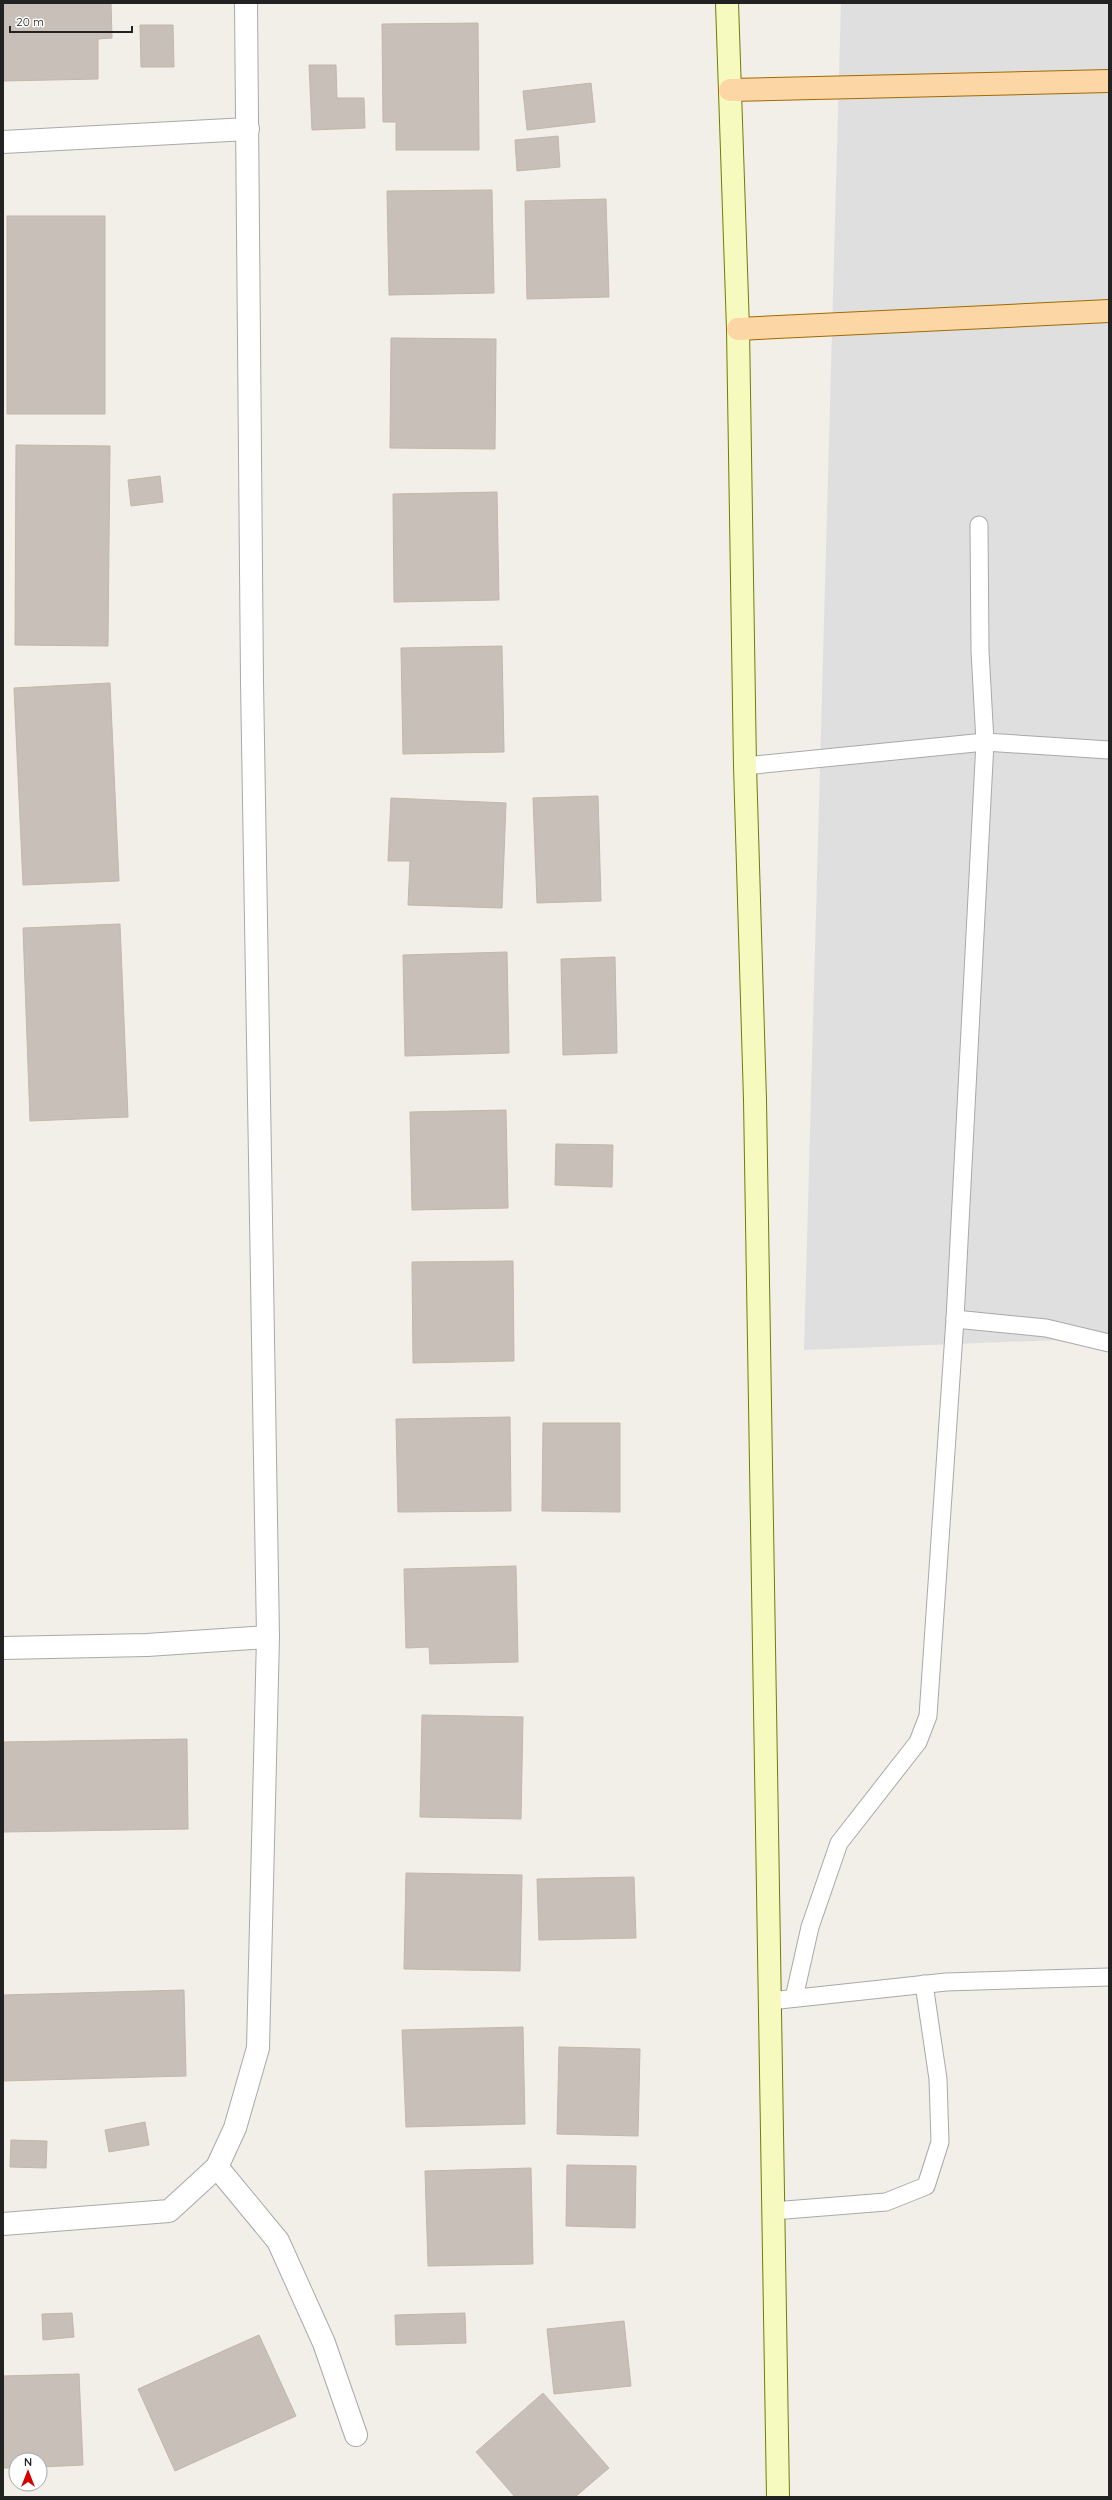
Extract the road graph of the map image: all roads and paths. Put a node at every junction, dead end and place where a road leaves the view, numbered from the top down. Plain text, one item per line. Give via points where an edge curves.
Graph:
1 (246, 3) edge
2 (727, 3) edge
3 (1109, 81) edge
4 (730, 90) junction
5 (248, 129) junction
6 (3, 142) edge
7 (1109, 311) edge
8 (738, 329) junction
9 (979, 524) dead end
10 (985, 742) junction
11 (1109, 750) edge
12 (745, 766) junction
13 (955, 1319) junction
14 (1109, 1343) edge
15 (268, 1636) junction
16 (3, 1648) edge
17 (1109, 1977) edge
18 (924, 1984) junction
19 (794, 1998) junction
20 (770, 2001) junction
21 (217, 2167) junction
22 (774, 2212) junction
23 (3, 2224) edge
24 (356, 2435) dead end
25 (778, 2497) edge

1 - 5 street
2 - 4 main road
3 - 4 main road
4 - 8 main road
5 - 6 street
5 - 15 street via 252,697
7 - 8 main road
8 - 12 main road
9 - 10 lane via 980,651
10 - 11 lane
10 - 12 lane
10 - 13 lane
12 - 20 main road via 755,1108
13 - 14 lane via 1046,1328
13 - 19 lane via 928,1716 918,1742 839,1843 810,1927
15 - 16 street via 147,1645
15 - 21 street via 258,2048 235,2128
17 - 18 lane
18 - 19 lane
18 - 22 lane via 938,2079 940,2142 926,2186 886,2202
19 - 20 lane
20 - 22 main road
21 - 23 street via 169,2211
21 - 24 street via 278,2241 324,2343
22 - 25 main road

